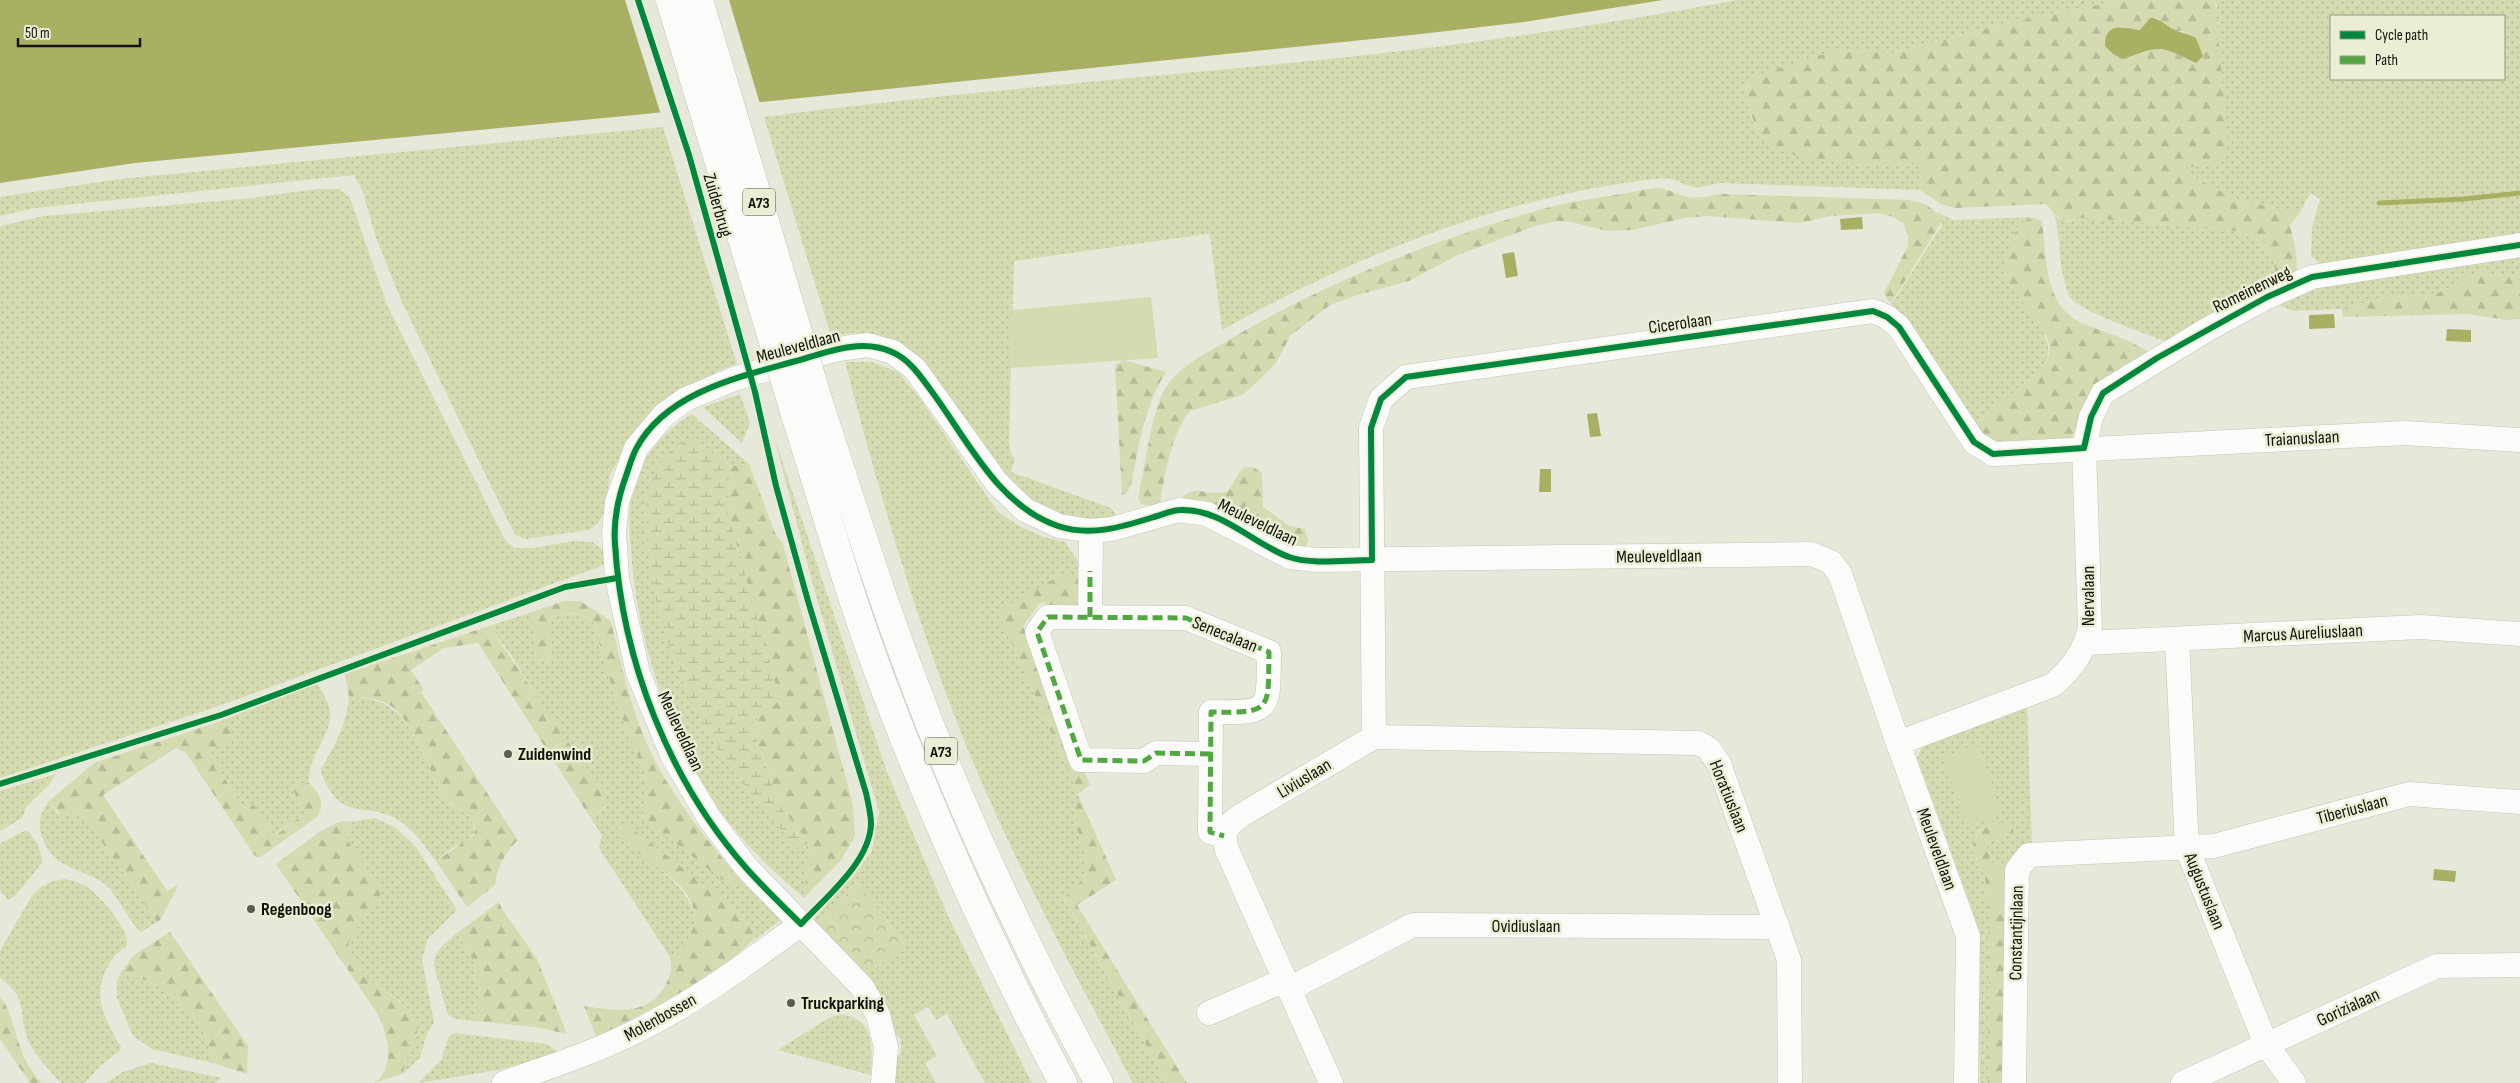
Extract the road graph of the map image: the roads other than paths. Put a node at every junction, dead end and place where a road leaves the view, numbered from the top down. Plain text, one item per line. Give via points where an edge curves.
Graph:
1 (670, 0) edge
2 (699, 0) edge
3 (2520, 246) edge
4 (807, 407) junction
5 (2520, 440) edge
6 (2084, 448) junction
7 (1091, 531) junction
8 (1372, 560) junction
9 (1090, 617) junction
10 (2520, 634) edge
11 (2177, 639) junction
12 (2086, 643) junction
13 (1374, 737) junction
14 (1898, 743) junction
15 (1210, 754) junction
16 (2520, 802) edge
17 (1224, 836) junction
18 (2187, 848) junction
19 (801, 924) junction
20 (1778, 927) junction
21 (2520, 965) edge
22 (1287, 984) junction
23 (1209, 1013) dead end
24 (2266, 1044) junction
25 (504, 1083) edge
26 (883, 1083) edge
27 (1063, 1083) edge
28 (1099, 1083) edge
29 (1331, 1083) edge
30 (1790, 1083) edge
31 (1966, 1083) edge
32 (2014, 1083) edge
33 (2183, 1083) edge
34 (2294, 1083) edge

1 - 4 highway, Zuiderbrug / A73, bridge
2 - 4 highway, A73, bridge
3 - 6 street, Romeinenweg via 2312,277 2267,297 2163,354 2103,393 2091,417
4 - 27 highway, A73 via 855,604 886,694 983,924
4 - 28 highway, A73 via 871,564 911,676 997,882
5 - 6 street, Traianuslaan via 2405,433
6 - 8 street, Cicerolaan via 1993,454 1974,442 1899,327 1872,311 1406,377 1381,399 1371,428
6 - 12 street, Nervalaan via 2090,628
7 - 8 street, Meuleveldlaan via 1112,529 1180,510 1207,514 1290,557
7 - 9 street
7 - 19 street, Meuleveldlaan via 1059,526 1025,510 997,483 915,369 893,352 868,345 838,349 734,379 686,399 664,415 636,448 617,502 614,533 617,578 638,673 673,757 709,818 746,867
8 - 13 street
8 - 14 street, Meuleveldlaan via 1812,554 1831,562 1840,574
9 - 15 street, Senecalaan via 1048,617 1037,632 1081,760 1144,761 1156,753
9 - 15 street, Senecalaan via 1186,618 1269,652 1268,695 1262,707 1250,712 1211,712
10 - 11 street, Marcus Aureliuslaan via 2420,627
11 - 12 street, Marcus Aureliuslaan
11 - 18 street, Augustuslaan
12 - 14 street, Nervalaan via 2073,666 2053,685
13 - 17 street, Liviuslaan via 1240,816 1227,827
13 - 20 street, Horatiuslaan via 1699,743 1709,749 1719,764
14 - 31 street, Meuleveldlaan via 1968,936
15 - 17 street, Senecalaan via 1210,832
16 - 18 street, Tiberiuslaan via 2409,794 2214,846
17 - 22 street via 1227,850
18 - 24 street, Augustuslaan
18 - 32 street, Constantijnlaan via 2029,855 2017,870
19 - 25 street, Molenbossen via 719,984 665,1016 619,1040
19 - 26 street, Meuleveldlaan via 862,987 878,1015 886,1047
20 - 22 street, Ovidiuslaan via 1413,925
20 - 30 street, Horatiuslaan via 1789,960
21 - 24 street, Gorizialaan via 2437,966
22 - 23 street
22 - 29 street
24 - 33 street, Gorizialaan
24 - 34 street, Augustuslaan

